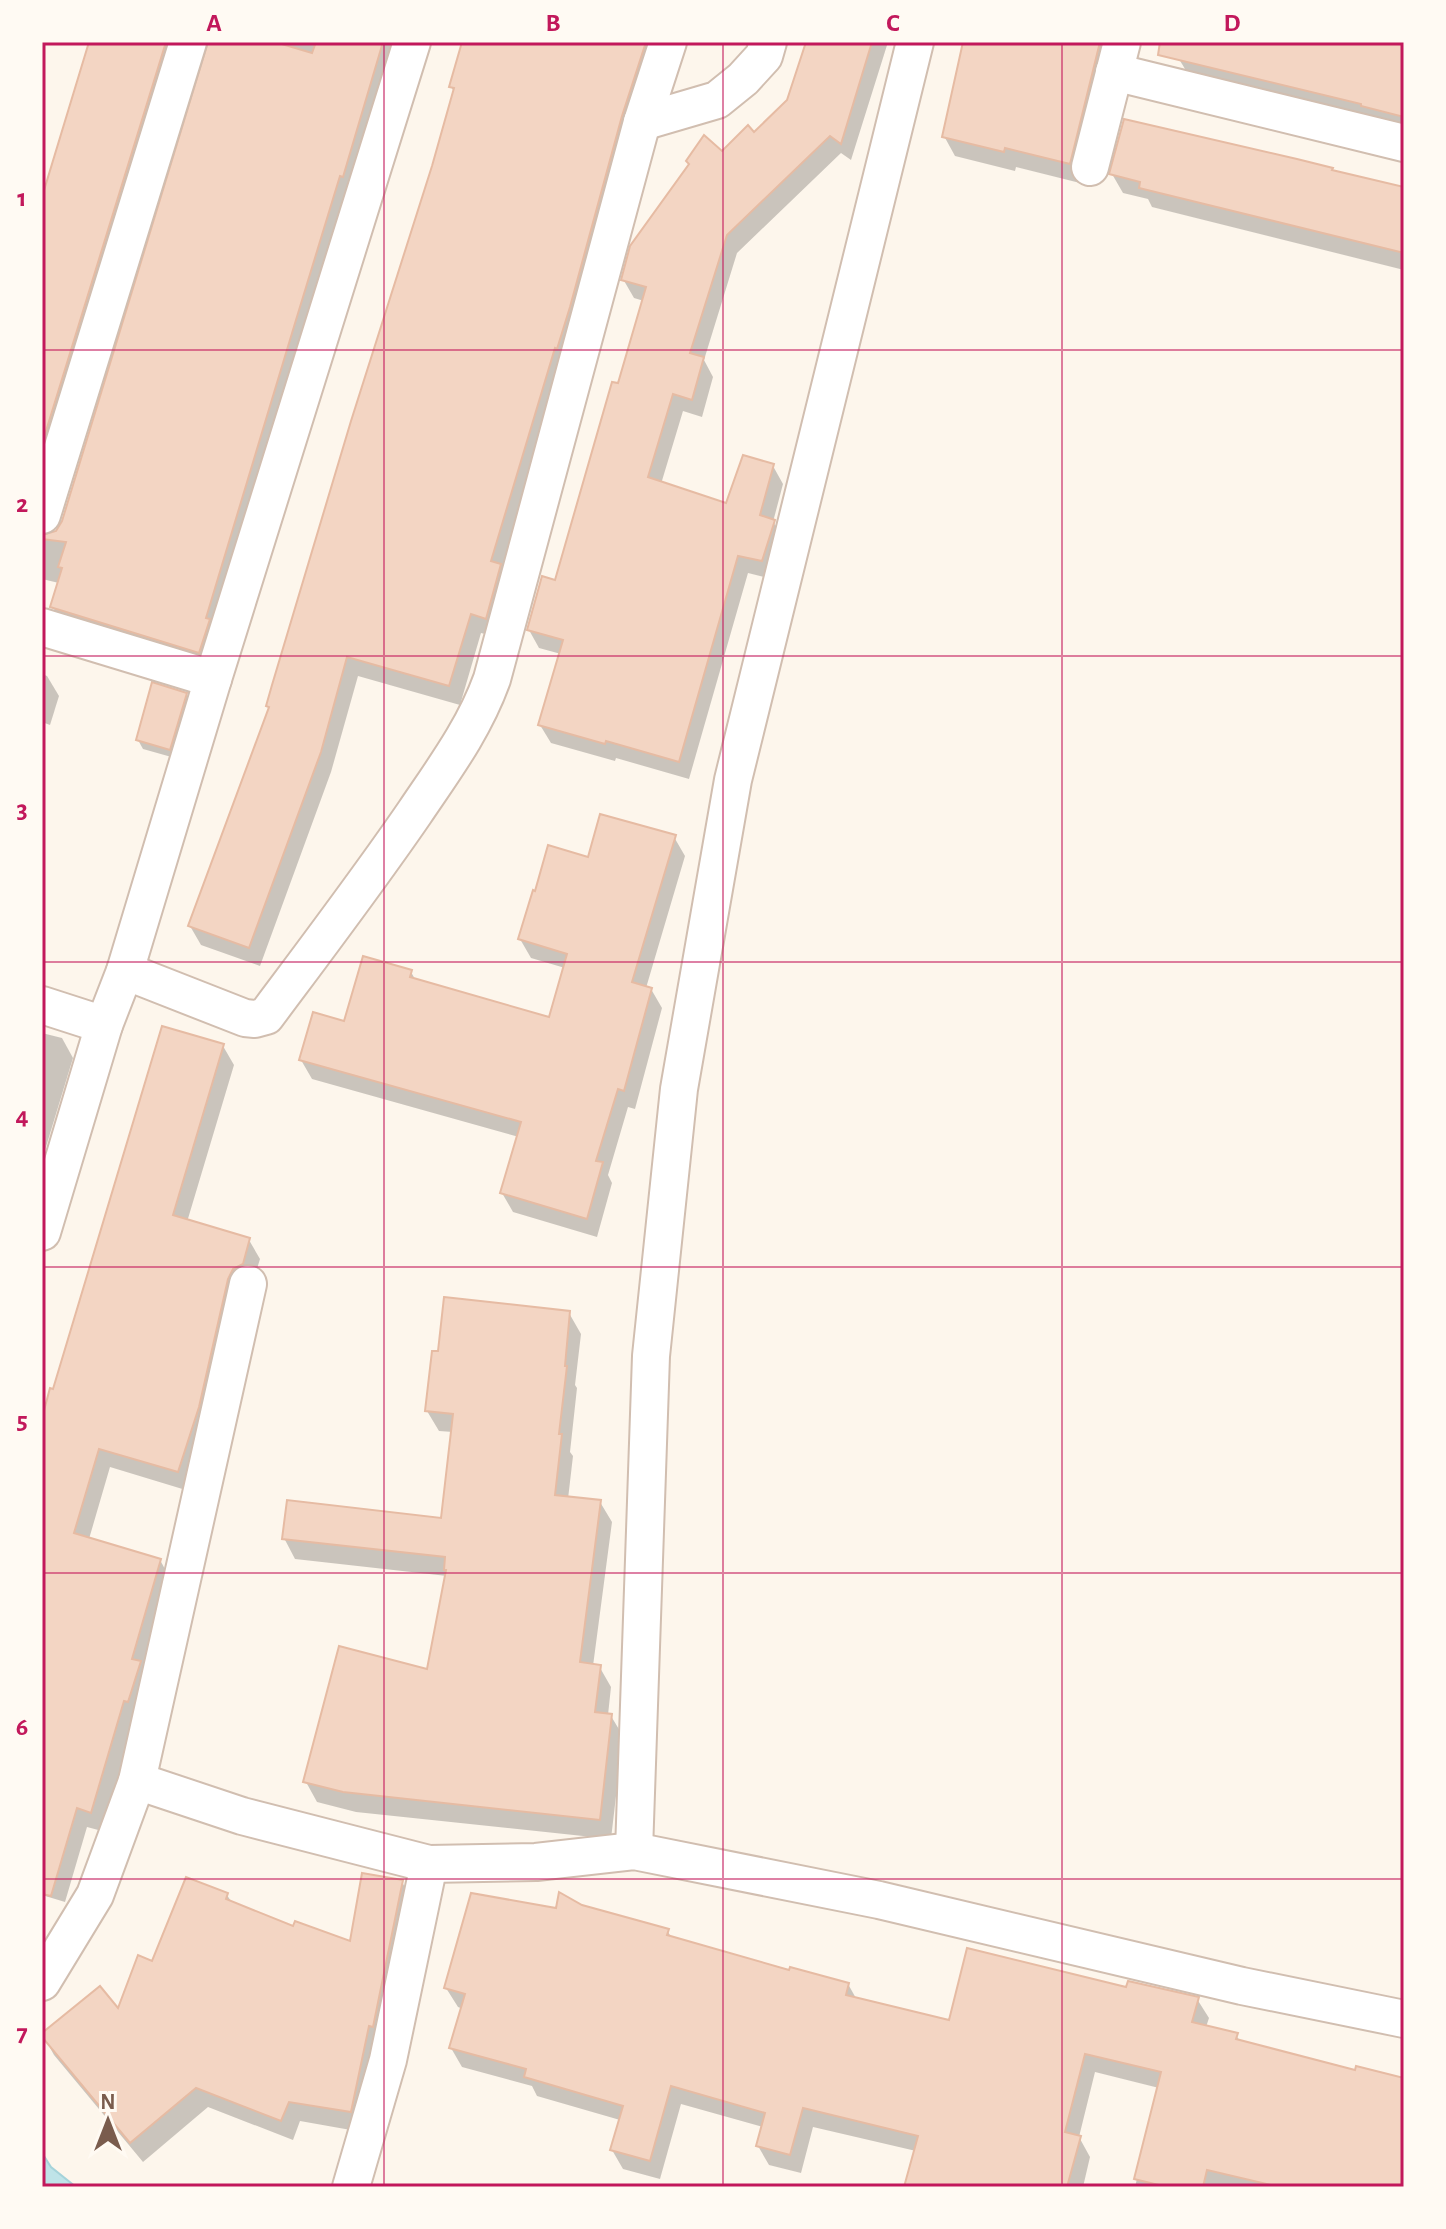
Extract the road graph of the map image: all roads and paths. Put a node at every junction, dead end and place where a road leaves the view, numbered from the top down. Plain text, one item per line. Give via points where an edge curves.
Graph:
1 (188, 42) edge
2 (412, 42) edge
3 (668, 42) edge
4 (768, 42) edge
5 (915, 42) edge
6 (1118, 57) edge
7 (642, 122) junction
8 (1404, 143) edge
9 (1090, 167) dead end
10 (42, 515) edge
11 (42, 627) edge
12 (213, 679) junction
13 (125, 971) junction
14 (42, 1005) edge
15 (104, 1025) junction
16 (42, 1232) edge
17 (248, 1284) dead end
18 (137, 1781) junction
19 (634, 1851) junction
20 (429, 1864) junction
21 (42, 1982) edge
22 (1404, 2019) edge
23 (351, 2187) edge

1 - 10 street
2 - 12 street
3 - 7 street
4 - 7 street via 764,56 717,100
5 - 19 street via 733,780 679,1089 651,1356
6 - 8 street
6 - 9 street
7 - 13 street via 492,679 466,737 369,880 266,1016 245,1018
11 - 12 street
12 - 13 street
13 - 15 street
14 - 15 street
15 - 16 street
17 - 18 street
18 - 20 street via 242,1816
18 - 21 street via 95,1895
19 - 20 street via 536,1862
19 - 22 street via 879,1900
20 - 23 street via 388,2060

